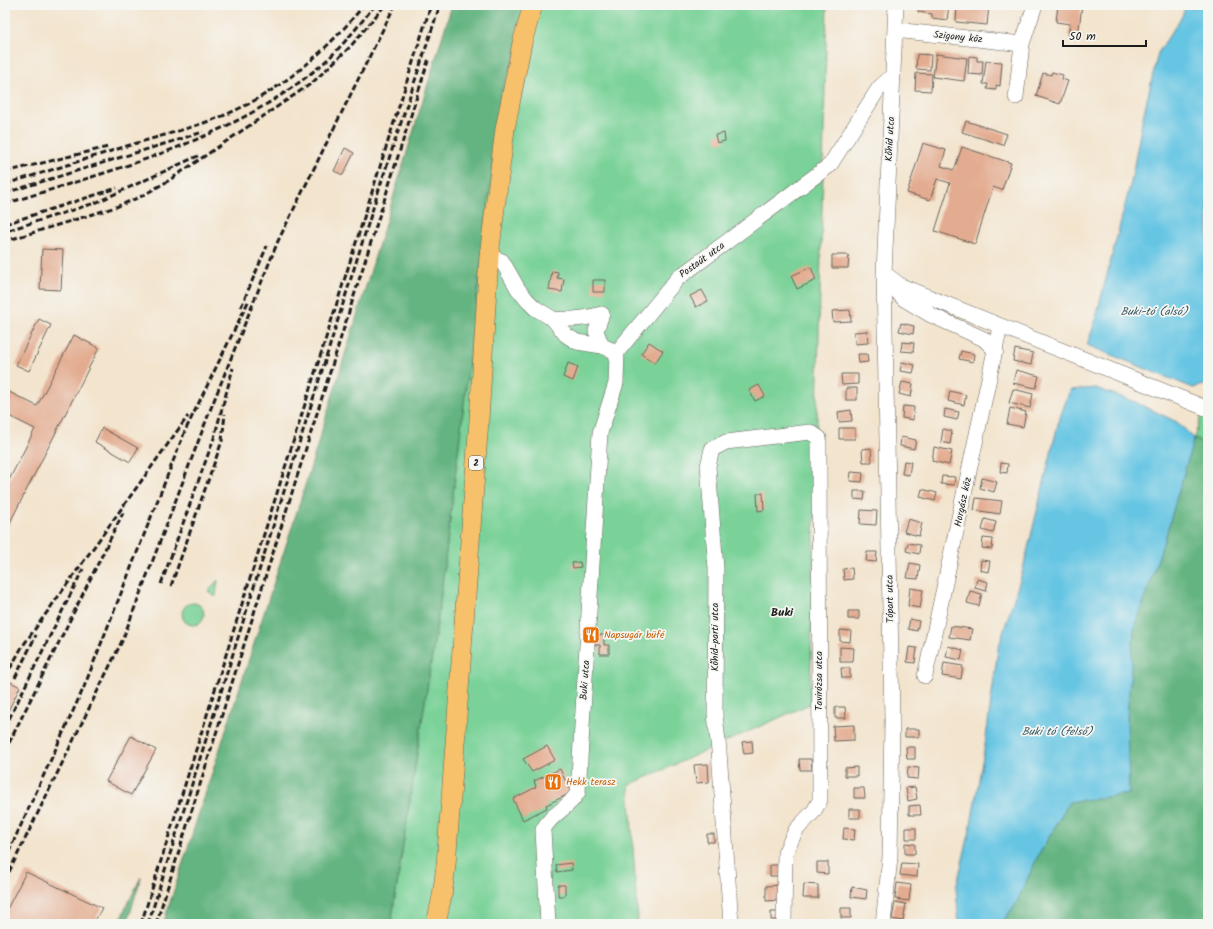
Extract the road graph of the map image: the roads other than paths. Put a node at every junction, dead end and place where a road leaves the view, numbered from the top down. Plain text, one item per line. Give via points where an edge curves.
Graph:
1 (533, 5) edge
2 (896, 5) edge
3 (1035, 5) edge
4 (895, 30) junction
5 (1022, 44) junction
6 (893, 75) junction
7 (1016, 97) dead end
8 (489, 256) junction
9 (884, 273) junction
10 (553, 319) junction
11 (1000, 327) junction
12 (602, 346) junction
13 (996, 351) junction
14 (618, 352) junction
15 (1208, 409) edge
16 (810, 432) joint
17 (925, 676) dead end
18 (436, 924) edge
19 (548, 924) edge
20 (730, 924) edge
21 (784, 924) edge
22 (883, 924) edge

1 - 8 main road, 2 via 522,43 505,128
2 - 4 street, Kőhíd utca
3 - 5 street
4 - 5 street, Szigony köz
4 - 6 street, Kőhíd utca
5 - 7 street
6 - 9 street, Kőhíd utca
6 - 14 street, Postaút utca via 879,88 830,165 678,278
8 - 10 street via 502,261 527,300
8 - 18 main road, 2 via 446,865
9 - 11 street via 901,286
9 - 13 street via 892,288 904,299 984,339
9 - 22 street, Tópart utca via 892,719 890,857
10 - 12 street via 566,335 577,342
10 - 12 street via 571,320 602,314 596,331
11 - 13 street, Horgász köz
11 - 15 street
12 - 14 street
13 - 17 street, Horgász köz
14 - 19 street, Buki utca via 616,383 600,432 578,792 573,801 548,820 543,830
16 - 20 street, Kőhíd-parti utca via 726,442 712,449 708,466 716,569 715,714
16 - 21 street, Tavirózsa utca via 819,438 820,800 814,811 796,830 786,853

